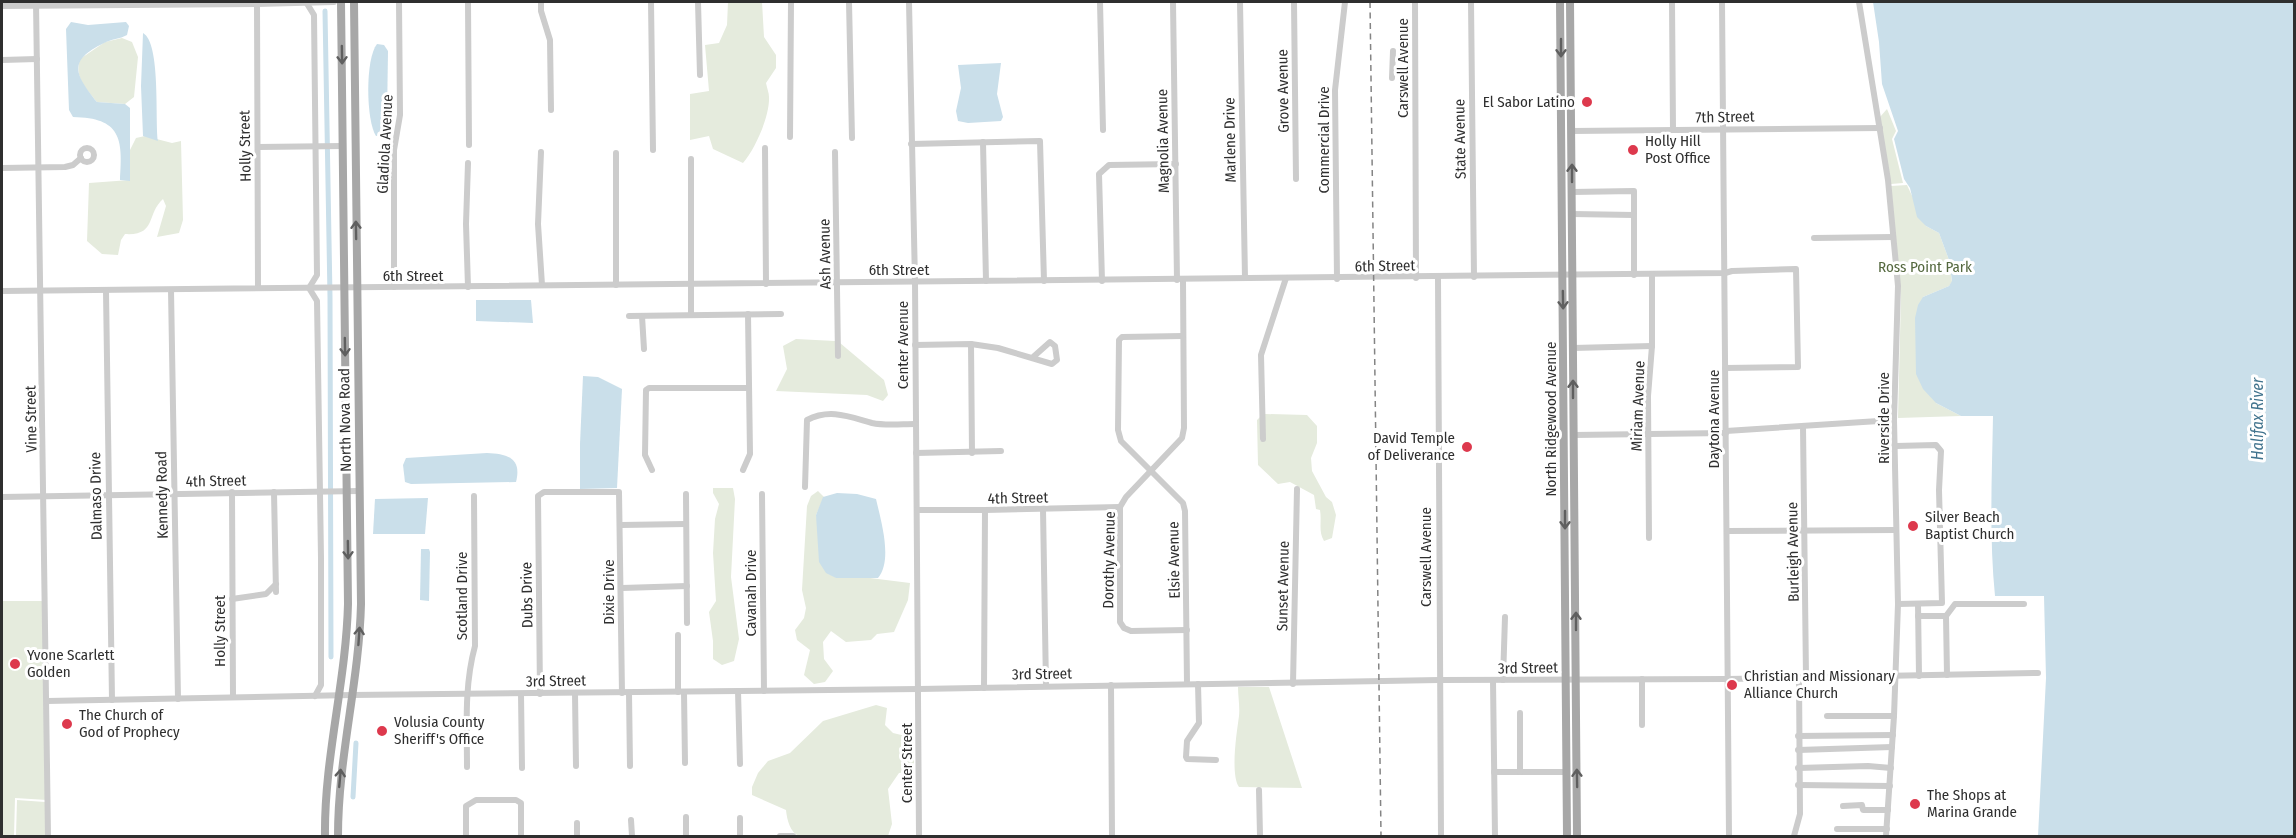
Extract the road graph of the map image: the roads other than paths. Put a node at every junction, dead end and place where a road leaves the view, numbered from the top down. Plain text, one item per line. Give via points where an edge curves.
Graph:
1 (306, 2) edge
2 (325, 2) edge
3 (334, 2) edge
4 (341, 2) edge
5 (354, 2) edge
6 (399, 2) edge
7 (468, 2) edge
8 (541, 2) edge
9 (651, 2) edge
10 (698, 2) edge
11 (791, 2) edge
12 (849, 2) edge
13 (909, 2) edge
14 (1100, 2) edge
15 (1173, 2) edge
16 (1240, 2) edge
17 (1294, 2) edge
18 (1345, 2) edge
19 (1414, 2) edge
20 (1471, 2) edge
21 (1560, 2) edge
22 (1570, 2) edge
23 (1672, 2) edge
24 (1722, 2) edge
25 (1859, 2) edge
26 (36, 3) edge
27 (94, 3) edge
28 (127, 3) edge
29 (257, 4) junction
30 (2, 6) edge
31 (314, 15) junction
32 (1393, 51) dead end
33 (37, 59) junction
34 (2, 60) edge
35 (700, 75) dead end
36 (1392, 78) dead end
37 (550, 110) dead end
38 (1561, 116) junction
39 (342, 126) junction
40 (1880, 128) junction
41 (1724, 129) junction
42 (1103, 130) dead end
43 (1673, 130) junction
44 (1571, 131) junction
45 (790, 137) dead end
46 (852, 138) dead end
47 (355, 140) junction
48 (983, 142) junction
49 (911, 144) junction
50 (469, 145) dead end
51 (343, 146) junction
52 (258, 147) junction
53 (316, 147) junction
54 (765, 148) dead end
55 (653, 150) dead end
56 (541, 152) dead end
57 (835, 152) dead end
58 (616, 153) dead end
59 (81, 158) dead end
60 (356, 159) junction
61 (691, 159) dead end
62 (468, 163) dead end
63 (1176, 164) junction
64 (38, 167) junction
65 (2, 168) edge
66 (1296, 179) dead end
67 (1572, 192) junction
68 (1572, 214) junction
69 (1634, 215) junction
70 (1893, 237) junction
71 (1814, 238) dead end
72 (1725, 273) junction
73 (1634, 274) junction
74 (1652, 274) junction
75 (317, 275) junction
76 (1563, 275) junction
77 (1572, 275) junction
78 (1474, 277) junction
79 (1245, 278) junction
80 (1416, 278) junction
81 (1438, 278) junction
82 (1286, 279) junction
83 (1337, 279) junction
84 (1180, 280) junction
85 (986, 281) junction
86 (1044, 281) junction
87 (1102, 281) junction
88 (838, 282) junction
89 (915, 282) junction
90 (766, 284) junction
91 (542, 285) junction
92 (616, 285) junction
93 (691, 285) junction
94 (394, 287) junction
95 (468, 287) junction
96 (258, 288) junction
97 (309, 288) junction
98 (327, 288) junction
99 (344, 288) junction
100 (357, 288) junction
101 (41, 290) junction
102 (171, 290) junction
103 (2, 291) edge
104 (106, 291) junction
105 (317, 301) junction
106 (748, 314) junction
107 (781, 314) dead end
108 (691, 315) junction
109 (629, 316) dead end
110 (642, 316) junction
111 (1183, 336) junction
112 (971, 344) junction
113 (915, 345) junction
114 (1652, 346) junction
115 (1573, 348) junction
116 (644, 349) dead end
117 (838, 356) dead end
118 (1032, 358) junction
119 (1725, 368) junction
120 (749, 388) junction
121 (1564, 419) junction
122 (1894, 420) junction
123 (915, 424) junction
124 (1803, 426) junction
125 (1726, 432) junction
126 (1648, 433) junction
127 (1574, 435) junction
128 (1564, 436) junction
129 (1263, 439) dead end
130 (1896, 446) junction
131 (1574, 447) junction
132 (1001, 451) dead end
133 (916, 453) junction
134 (972, 453) junction
135 (652, 470) dead end
136 (743, 470) dead end
137 (1152, 471) junction
138 (805, 487) dead end
139 (1297, 489) dead end
140 (344, 491) junction
141 (359, 491) junction
142 (232, 492) junction
143 (274, 492) junction
144 (320, 492) junction
145 (174, 494) junction
146 (686, 494) dead end
147 (762, 494) dead end
148 (108, 495) junction
149 (44, 496) junction
150 (474, 496) dead end
151 (538, 496) joint
152 (2, 497) edge
153 (1120, 507) junction
154 (1043, 509) junction
155 (916, 510) junction
156 (985, 510) junction
157 (686, 524) junction
158 (621, 525) junction
159 (1896, 530) junction
160 (1727, 531) junction
161 (1804, 531) junction
162 (1649, 538) dead end
163 (276, 584) junction
164 (687, 586) junction
165 (622, 588) junction
166 (276, 592) dead end
167 (232, 599) junction
168 (1898, 604) junction
169 (1918, 604) junction
170 (2024, 604) dead end
171 (1918, 616) junction
172 (1946, 616) junction
173 (1505, 617) dead end
174 (687, 623) dead end
175 (1186, 630) junction
176 (678, 635) dead end
177 (2038, 673) dead end
178 (1947, 675) junction
179 (1919, 676) junction
180 (1802, 677) junction
181 (1895, 677) junction
182 (1566, 679) junction
183 (1576, 679) junction
184 (1642, 679) junction
185 (1728, 679) junction
186 (1439, 680) junction
187 (1493, 680) junction
188 (1503, 680) junction
189 (1187, 684) junction
190 (1198, 684) junction
191 (1293, 684) junction
192 (321, 685) junction
193 (1111, 685) junction
194 (1046, 686) junction
195 (984, 687) junction
196 (919, 690) junction
197 (738, 691) junction
198 (764, 691) junction
199 (681, 692) junction
200 (575, 693) junction
201 (625, 693) junction
202 (352, 694) junction
203 (466, 694) junction
204 (521, 694) junction
205 (540, 694) junction
206 (339, 695) junction
207 (315, 696) junction
208 (329, 696) junction
209 (233, 697) junction
210 (178, 699) junction
211 (112, 700) junction
212 (47, 701) junction
213 (1520, 713) dead end
214 (1827, 716) dead end
215 (1894, 716) junction
216 (1642, 725) dead end
217 (1893, 735) junction
218 (1798, 736) junction
219 (1892, 747) junction
220 (1798, 750) junction
221 (1216, 760) dead end
222 (685, 763) dead end
223 (740, 764) dead end
224 (576, 766) dead end
225 (630, 766) dead end
226 (467, 767) dead end
227 (522, 768) dead end
228 (1798, 768) junction
229 (1891, 768) junction
230 (1494, 772) junction
231 (1520, 772) junction
232 (1567, 772) junction
233 (1798, 785) junction
234 (1890, 786) junction
235 (1259, 790) dead end
236 (1844, 806) dead end
237 (1888, 810) junction
238 (686, 817) dead end
239 (740, 818) dead end
240 (631, 820) dead end
241 (577, 823) dead end
242 (1837, 829) dead end
243 (1887, 829) junction
244 (780, 834) edge
245 (48, 837) edge
246 (325, 837) edge
247 (338, 837) edge
248 (466, 837) edge
249 (521, 837) edge
250 (577, 837) edge
251 (632, 837) edge
252 (686, 837) edge
253 (740, 837) edge
254 (793, 837) edge
255 (919, 837) edge
256 (1112, 837) edge
257 (1260, 837) edge
258 (1441, 837) edge
259 (1495, 837) edge
260 (1567, 837) edge
261 (1577, 837) edge
262 (1729, 837) edge
263 (1794, 837) edge
264 (1886, 837) edge

1 - 2 street
1 - 29 street
1 - 31 street
2 - 3 street
2 - 31 street
4 -> 39 main road, North Nova Road
5 - 47 main road, North Nova Road
6 - 94 street, Gladiola Avenue
7 - 50 street
8 - 37 street via 550,40
9 - 55 street
10 - 35 street
11 - 45 street
12 - 46 street
13 - 49 street, Center Avenue
14 - 42 street
15 - 63 street, Magnolia Avenue
16 - 79 street, Marlene Drive
17 - 66 street, Grove Avenue
18 - 83 street, Commercial Drive via 1335,90
19 - 80 street, Carswell Avenue
20 - 78 street, State Avenue
21 -> 38 main road, North Ridgewood Avenue
22 - 44 main road, North Ridgewood Avenue
23 - 43 street
24 - 41 street, Daytona Avenue
25 - 40 street, Riverside Drive
26 - 27 street
26 - 30 street
26 - 33 street, Vine Street
27 - 28 street
28 - 29 street
29 - 52 street, Holly Street
31 - 53 street
32 - 36 street
33 - 34 street
33 - 64 street, Vine Street
38 - 44 main road
38 - 76 main road, North Ridgewood Avenue
39 - 47 main road
39 - 51 main road, North Nova Road
40 - 41 street, 7th Street
40 - 70 street, Riverside Drive
41 - 43 street, 7th Street
41 - 72 street, Daytona Avenue
43 - 44 street, 7th Street
67 -> 44 main road, North Ridgewood Avenue
47 - 60 main road, North Nova Road
48 - 49 street
48 - 85 street
48 - 86 street via 1040,141
49 - 89 street, Center Avenue
51 - 53 street
51 - 60 main road
51 - 99 main road, North Nova Road
52 - 53 street
52 - 96 street, Holly Street
53 - 75 street
54 - 90 street
56 - 91 street via 538,224
57 - 88 street, Ash Avenue
58 - 92 street
59 - 64 street via 73,165
100 -> 60 main road, North Nova Road
61 - 93 street
62 - 95 street
63 - 84 street, Magnolia Avenue
63 - 87 street via 1109,165 1099,174
64 - 65 street
64 - 101 street, Vine Street
67 - 68 main road, North Ridgewood Avenue
67 - 69 street via 1634,191
68 - 69 street
68 - 77 main road, North Ridgewood Avenue
69 - 73 street
70 - 71 street
70 - 122 street, Riverside Drive via 1898,286
72 - 74 street, 6th Street
72 - 119 street, Daytona Avenue
72 - 119 street, 6th Street via 1796,269 1798,367
73 - 74 street, 6th Street
73 - 77 street, 6th Street
74 - 114 street, Miriam Avenue
75 - 97 street
75 - 98 street
76 - 77 street, 6th Street
76 - 78 street, 6th Street
76 -> 121 main road, North Ridgewood Avenue
77 - 115 main road, North Ridgewood Avenue
78 - 81 street, 6th Street
79 - 82 street, 6th Street
79 - 84 street, 6th Street
80 - 81 street, 6th Street
80 - 83 street, 6th Street
81 - 186 street, Carswell Avenue
82 - 83 street, 6th Street
82 - 129 street via 1261,355
84 - 87 street, 6th Street
84 - 111 street
85 - 86 street, 6th Street
85 - 89 street, 6th Street
86 - 87 street, 6th Street
88 - 89 street, 6th Street
88 - 90 street, 6th Street
88 - 117 street, Ash Avenue
89 - 113 street, Center Avenue
90 - 93 street, 6th Street
91 - 92 street, 6th Street
91 - 95 street, 6th Street
92 - 93 street, 6th Street
93 - 108 street
94 - 95 street, 6th Street
94 - 100 street, 6th Street
96 - 97 street, 6th Street
96 - 102 street, 6th Street
97 - 98 street, 6th Street
97 - 105 street
98 - 99 street, 6th Street
98 - 105 street
99 - 100 street, 6th Street
99 -> 140 main road, North Nova Road
100 - 141 main road, North Nova Road
101 - 103 street, 6th Street
101 - 104 street, 6th Street
101 - 149 street, Vine Street
102 - 104 street, 6th Street
102 - 145 street, Kennedy Road
104 - 148 street, Dalmaso Drive
105 - 144 street, North Nova Road
106 - 107 street
106 - 108 street
106 - 120 street
108 - 110 street
109 - 110 street
110 - 116 street
111 - 137 street via 1182,438
111 - 137 street via 1119,340 1118,430 1121,441
112 - 113 street
112 - 118 street
112 - 134 street
113 - 123 street, Center Avenue
114 - 115 street
114 - 126 street, Miriam Avenue
127 -> 115 main road, North Ridgewood Avenue
118 - 118 street via 1052,364 1057,360 1055,346 1050,342
119 - 125 street, Daytona Avenue
120 - 135 street via 646,390 645,455
120 - 136 street via 750,454
121 - 127 main road
121 - 128 main road, North Ridgewood Avenue
122 - 124 street
122 - 130 street, Riverside Drive
123 - 133 street, Center Avenue
123 - 138 street via 874,423 851,415 817,415 807,420
124 - 125 street
124 - 161 street, Burleigh Avenue
125 - 126 street
125 - 160 street, Daytona Avenue
126 - 127 street
126 - 162 street, Miriam Avenue
127 - 131 main road, North Ridgewood Avenue
128 - 131 main road
128 -> 182 main road, North Ridgewood Avenue
130 - 159 street, Riverside Drive
130 - 169 street via 1936,445 1941,452 1942,603
183 -> 131 main road, North Ridgewood Avenue
132 - 134 street
133 - 134 street
133 - 155 street, Center Avenue
137 - 153 street, Dorothy Avenue
137 - 175 street, Elsie Avenue via 1179,497 1185,511
139 - 191 street, Sunset Avenue
140 - 141 street, 4th Street
140 - 144 street, 4th Street
140 -> 206 main road, North Nova Road via 348,621
202 -> 141 main road, North Nova Road via 360,620
142 - 143 street, 4th Street
142 - 145 street, 4th Street
142 - 167 street, Holly Street
143 - 144 street, 4th Street
143 - 163 street
144 - 192 street, North Nova Road
145 - 148 street, 4th Street
145 - 210 street, Kennedy Road
146 - 157 street
147 - 198 street, Cavanah Drive
148 - 149 street, 4th Street
148 - 211 street, Dalmaso Drive
149 - 152 street, 4th Street
149 - 212 street, Vine Street
150 - 203 street, Scotland Drive via 475,646
151 - 158 street, Dixie Drive via 544,492 619,492
151 - 205 street, Dubs Drive
153 - 154 street, 4th Street
153 - 175 street, Dorothy Avenue via 1120,622 1131,631
154 - 156 street, 4th Street
154 - 194 street
155 - 156 street, 4th Street
155 - 196 street, Center Avenue
156 - 195 street
157 - 158 street
157 - 164 street
158 - 165 street, Dixie Drive
159 - 161 street
159 - 168 street, Riverside Drive
160 - 161 street
160 - 185 street, Daytona Avenue
161 - 180 street, Burleigh Avenue
163 - 166 street
163 - 167 street via 266,594
164 - 165 street
164 - 174 street
165 - 201 street, Dixie Drive
167 - 209 street, Holly Street
168 - 169 street
168 - 181 street, Riverside Drive
169 - 171 street
170 - 172 street via 1955,604
171 - 172 street
171 - 179 street
172 - 178 street
173 - 188 street
175 - 189 street, Elsie Avenue
176 - 199 street
177 - 178 street, 3rd Street
178 - 179 street, 3rd Street
179 - 181 street, 3rd Street
180 - 181 street, 3rd Street
180 - 185 street, 3rd Street
180 - 218 street, Burleigh Avenue
181 - 215 street, Riverside Drive
182 - 183 street, 3rd Street
182 - 188 street, 3rd Street
182 - 232 main road, North Ridgewood Avenue
183 - 184 street, 3rd Street
261 -> 183 main road, North Ridgewood Avenue
184 - 185 street, 3rd Street
184 - 216 street
185 - 262 street, Daytona Avenue
186 - 187 street, 3rd Street
186 - 191 street, 3rd Street
186 - 258 street, Carswell Avenue
187 - 188 street, 3rd Street
187 - 230 street
189 - 190 street, 3rd Street
189 - 193 street, 3rd Street
190 - 191 street, 3rd Street
190 - 221 street via 1200,723 1187,741 1186,757
192 - 207 street
192 - 208 street
193 - 194 street, 3rd Street
193 - 256 street
194 - 195 street, 3rd Street
195 - 196 street, 3rd Street
196 - 198 street, 3rd Street
196 - 255 street, Center Street
197 - 198 street, 3rd Street
197 - 199 street, 3rd Street
197 - 223 street
199 - 201 street, 3rd Street
199 - 222 street
200 - 201 street, 3rd Street
200 - 205 street, 3rd Street
200 - 224 street
201 - 225 street, Dixie Drive
202 - 203 street, 3rd Street
202 - 206 street, 3rd Street
247 -> 202 main road, North Nova Road via 340,775
203 - 204 street, 3rd Street
203 - 226 street, Scotland Drive
204 - 205 street, 3rd Street
204 - 227 street
206 - 208 street, 3rd Street
206 - 246 main road, North Nova Road via 328,765
207 - 208 street, 3rd Street
207 - 209 street, 3rd Street
209 - 210 street, 3rd Street
210 - 211 street, 3rd Street
211 - 212 street, 3rd Street
212 - 245 street, Vine Street
213 - 231 street
214 - 215 street
215 - 217 street, Riverside Drive
217 - 218 street
217 - 219 street, Riverside Drive
218 - 220 street, Burleigh Avenue
219 - 220 street
219 - 229 street, Riverside Drive
220 - 228 street, Burleigh Avenue
228 - 229 street
228 - 233 street, Burleigh Avenue
229 - 234 street, Riverside Drive
230 - 231 street
230 - 259 street
231 - 232 street
232 - 260 main road, North Ridgewood Avenue
233 - 234 street
233 - 263 street, Burleigh Avenue via 1800,814
234 - 237 street, Riverside Drive
235 - 257 street
236 - 237 street
237 - 243 street, Riverside Drive
238 - 252 street
239 - 253 street
240 - 251 street
241 - 250 street
242 - 243 street
243 - 264 street, Riverside Drive
244 - 254 street
248 - 249 street via 466,806 476,800 516,800 521,803

